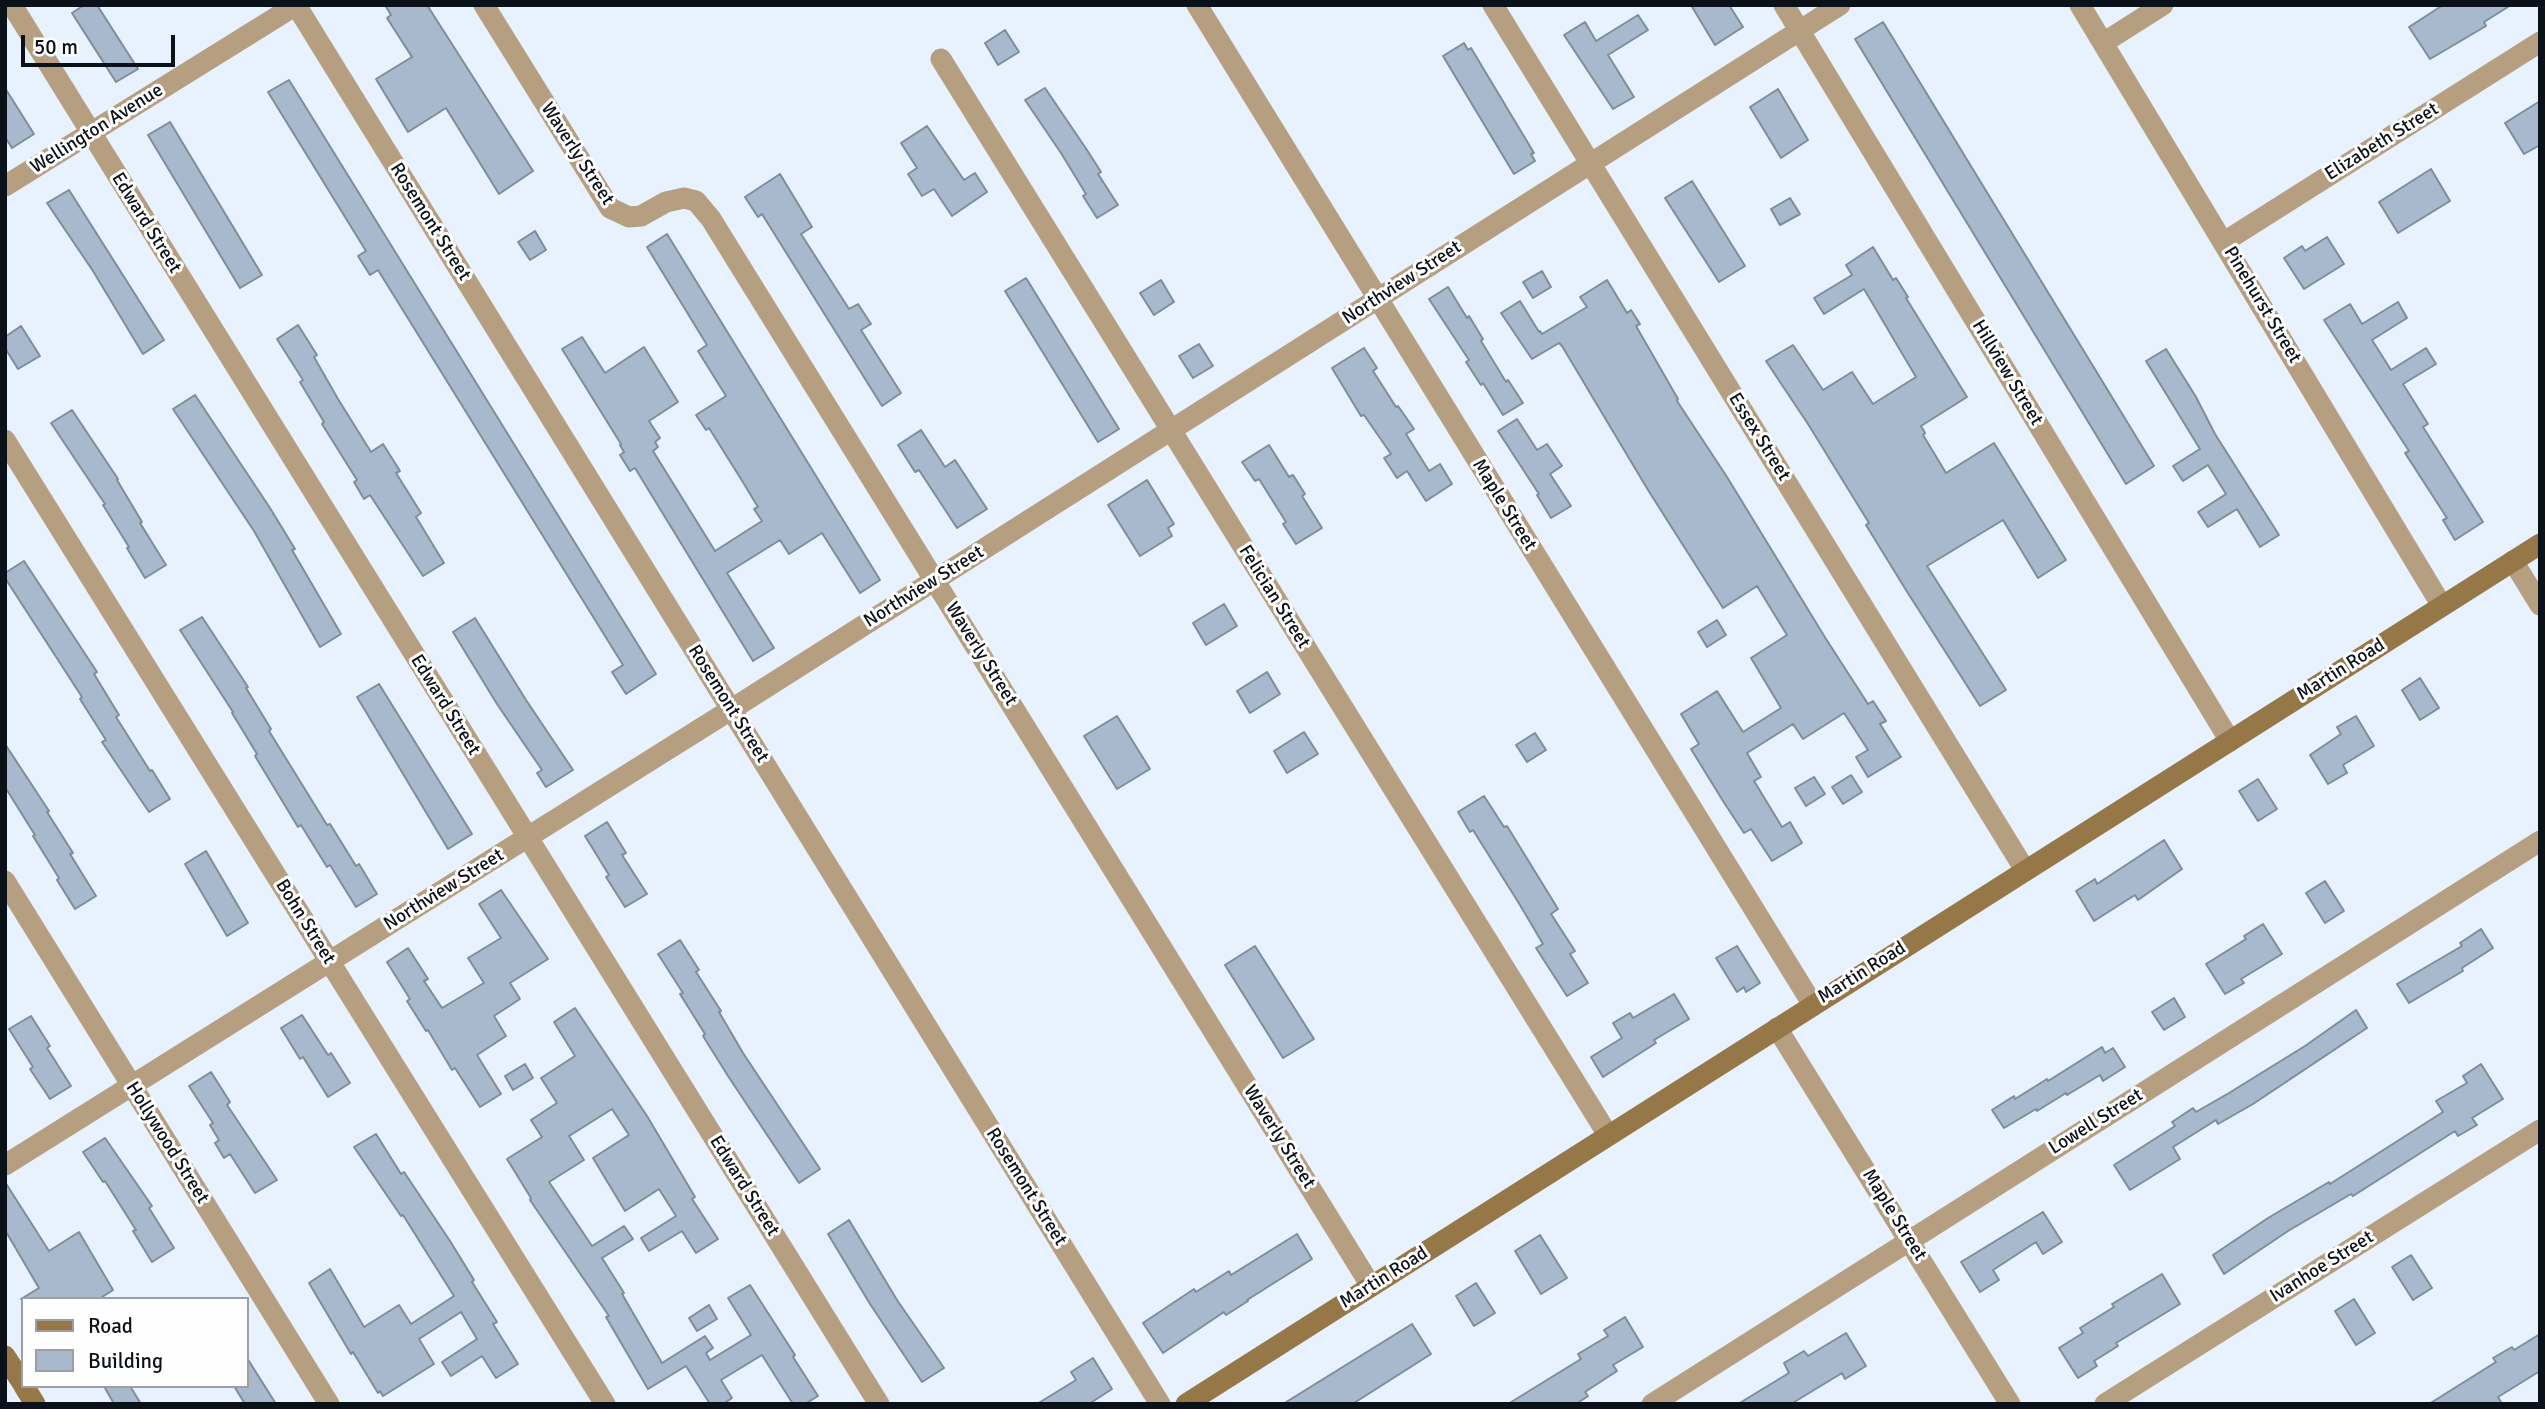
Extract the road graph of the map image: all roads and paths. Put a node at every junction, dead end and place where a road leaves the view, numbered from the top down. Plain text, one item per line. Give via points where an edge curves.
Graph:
1 (12, 5) edge
2 (296, 5) edge
3 (484, 5) edge
4 (1197, 5) edge
5 (1493, 5) edge
6 (1784, 5) edge
7 (1840, 5) edge
8 (2080, 5) edge
9 (2163, 5) edge
10 (1799, 31) junction
11 (2540, 42) edge
12 (2103, 43) junction
13 (941, 58) dead end
14 (91, 133) junction
15 (1590, 162) junction
16 (5, 186) edge
17 (2224, 242) junction
18 (1377, 299) junction
19 (1171, 430) junction
20 (5, 439) edge
21 (2540, 544) edge
22 (2513, 561) junction
23 (935, 580) junction
24 (2540, 605) edge
25 (2442, 606) junction
26 (732, 709) junction
27 (2230, 741) junction
28 (527, 837) junction
29 (2540, 841) edge
30 (2025, 870) junction
31 (5, 881) edge
32 (330, 962) junction
33 (1813, 1004) junction
34 (1777, 1028) junction
35 (132, 1086) junction
36 (2540, 1130) edge
37 (1608, 1135) junction
38 (5, 1165) edge
39 (1909, 1240) junction
40 (1371, 1286) junction
41 (5, 1356) edge
42 (21, 1382) edge
43 (25, 1388) edge
44 (35, 1404) edge
45 (329, 1404) edge
46 (605, 1404) edge
47 (879, 1404) edge
48 (1160, 1404) edge
49 (1186, 1404) edge
50 (1652, 1404) edge
51 (2010, 1404) edge
52 (2105, 1404) edge

1 - 14 street, Edward Street
2 - 14 street, Wellington Avenue
2 - 26 street, Rosemont Street
3 - 23 street, Waverly Street via 610,208 629,218 684,198 703,209
4 - 18 street, Maple Street
5 - 15 street, Essex Street
6 - 10 street, Hillview Street
7 - 10 street, Northview Street
8 - 12 street, Pinehurst Street
9 - 12 street
10 - 15 street, Northview Street
10 - 27 street, Hillview Street
11 - 17 street, Elizabeth Street
12 - 17 street, Pinehurst Street
13 - 19 street, Felician Street
14 - 16 street, Wellington Avenue
14 - 28 street, Edward Street
15 - 18 street, Northview Street
15 - 30 street, Essex Street
17 - 25 street, Pinehurst Street
18 - 19 street, Northview Street
18 - 33 street, Maple Street
19 - 23 street, Northview Street
19 - 37 street, Felician Street
20 - 32 street, Bohn Street
21 - 22 street, Martin Road
22 - 24 street
22 - 25 street, Martin Road
23 - 26 street, Northview Street
23 - 40 street, Waverly Street
25 - 27 street, Martin Road
26 - 28 street, Northview Street
26 - 48 street, Rosemont Street
27 - 30 street, Martin Road
28 - 32 street, Northview Street
28 - 47 street, Edward Street
29 - 39 street, Lowell Street
30 - 33 street, Martin Road
31 - 35 street, Hollywood Street
32 - 35 street, Northview Street
32 - 46 street, Bohn Street
33 - 34 street, Martin Road
34 - 37 street, Martin Road
34 - 39 street, Maple Street
35 - 38 street, Northview Street
35 - 45 street, Hollywood Street
36 - 52 street, Ivanhoe Street
37 - 40 street, Martin Road
39 - 50 street, Lowell Street
39 - 51 street, Maple Street
40 - 49 street, Martin Road
41 - 42 street
43 - 44 street

